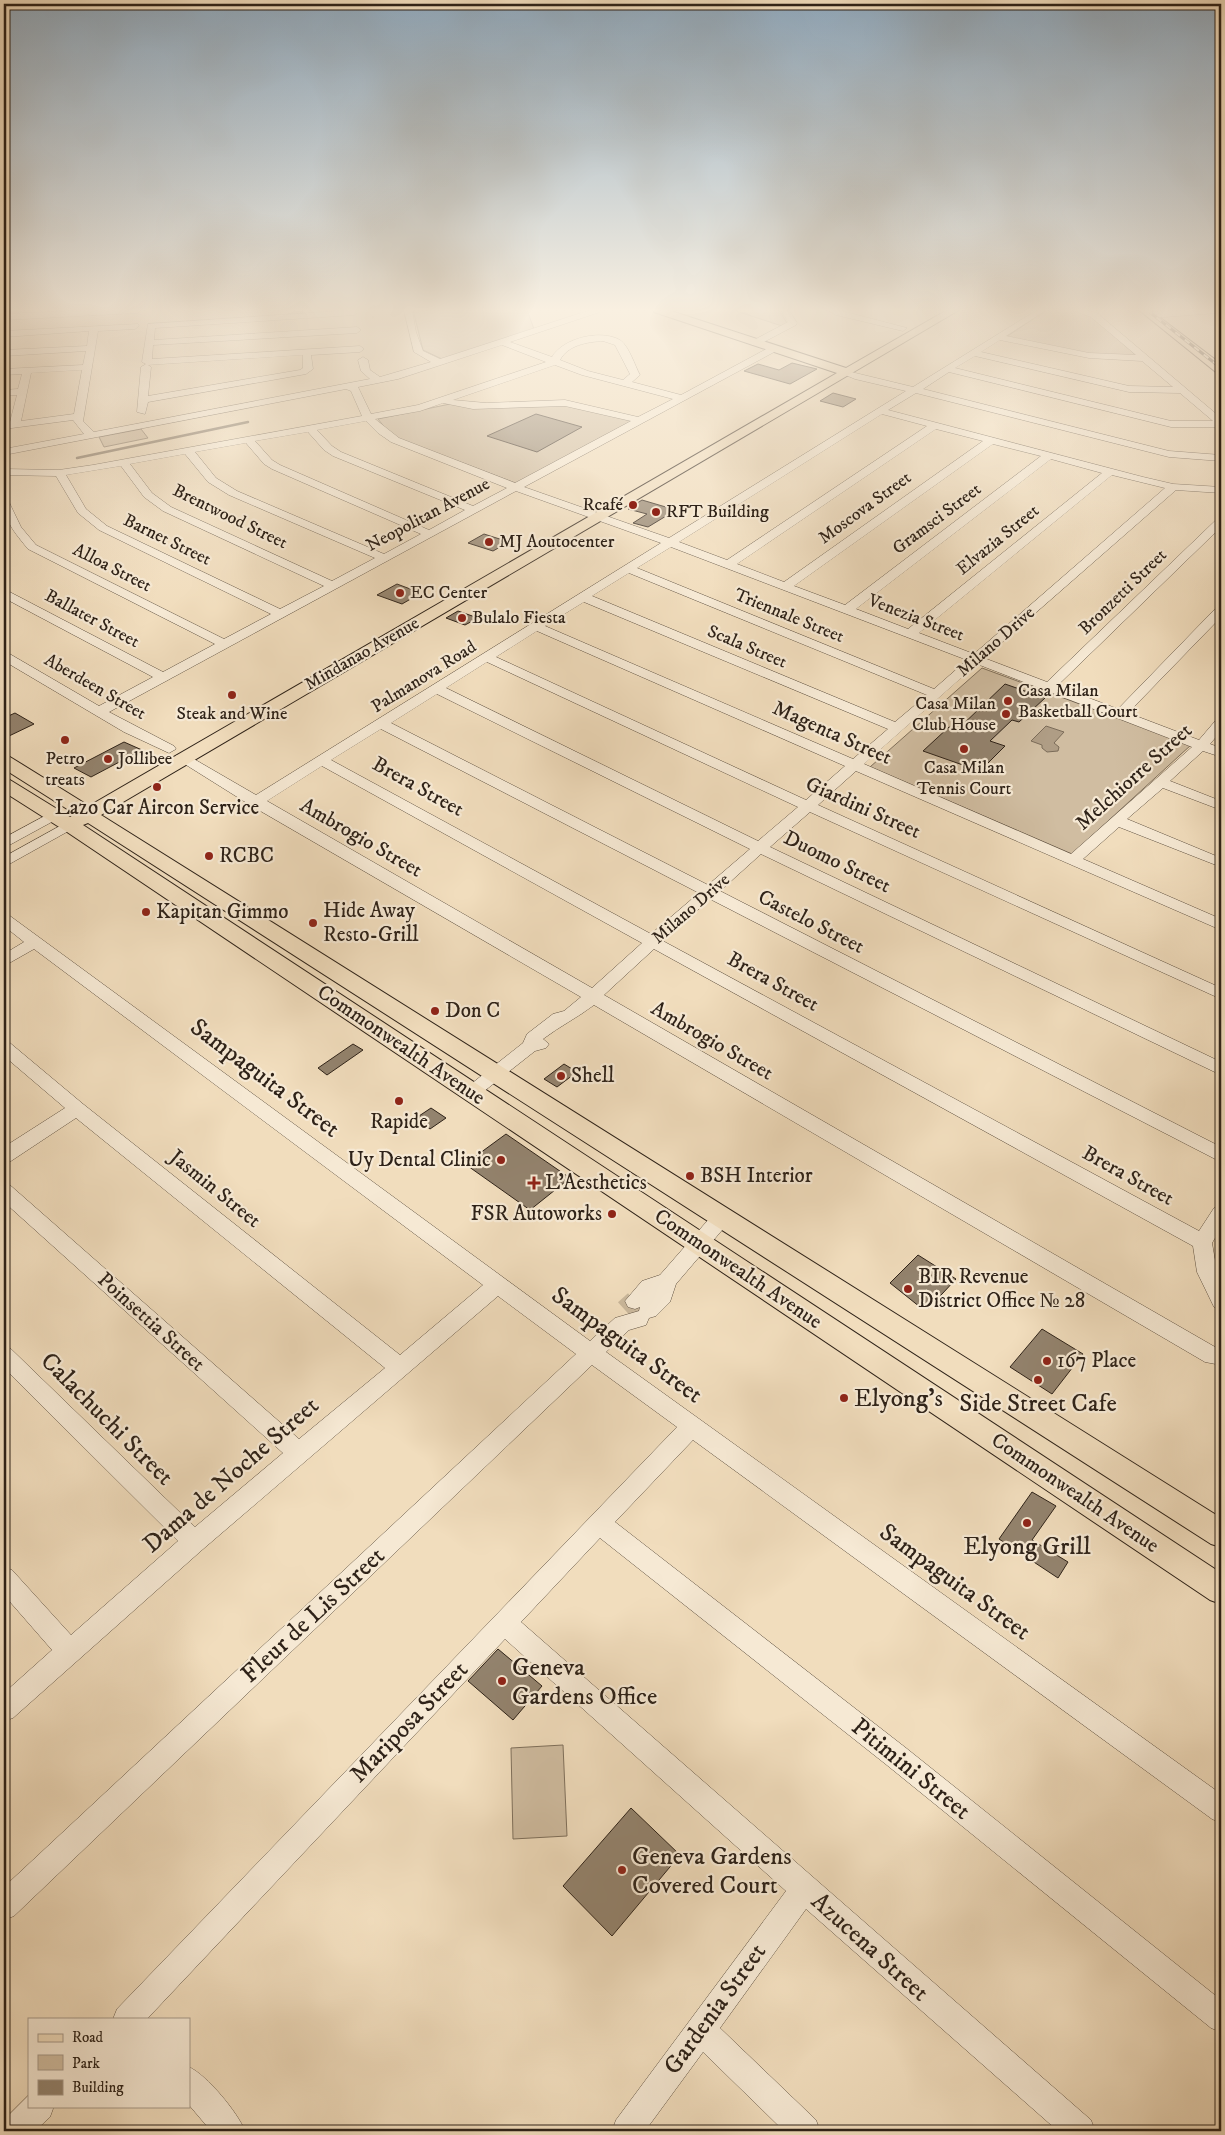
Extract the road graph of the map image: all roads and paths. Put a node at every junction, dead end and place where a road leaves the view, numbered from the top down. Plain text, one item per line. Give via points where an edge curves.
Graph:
1 (18, 410) edge
2 (79, 410) edge
3 (143, 410) edge
4 (226, 410) edge
5 (364, 410) edge
6 (405, 410) edge
7 (597, 410) edge
8 (661, 410) edge
9 (771, 410) edge
10 (994, 410) edge
11 (1112, 410) edge
12 (1206, 410) edge
13 (880, 411) joint
14 (78, 416) junction
15 (370, 418) junction
16 (640, 421) junction
17 (153, 423) junction
18 (1221, 423) edge
19 (15, 424) junction
20 (4, 426) edge
21 (934, 426) junction
22 (311, 429) junction
23 (91, 435) junction
24 (249, 440) junction
25 (990, 441) junction
26 (188, 451) junction
27 (4, 452) edge
28 (1048, 456) junction
29 (1221, 458) edge
30 (124, 463) junction
31 (4, 472) edge
32 (1109, 472) junction
33 (59, 473) junction
34 (518, 487) junction
35 (1173, 487) junction
36 (1221, 490) edge
37 (4, 502) edge
38 (474, 510) junction
39 (591, 514) junction
40 (1221, 521) edge
41 (430, 534) junction
42 (671, 543) junction
43 (384, 558) junction
44 (728, 565) junction
45 (629, 569) junction
46 (333, 586) junction
47 (785, 587) junction
48 (4, 593) edge
49 (583, 597) junction
50 (846, 610) junction
51 (1221, 610) edge
52 (280, 614) junction
53 (537, 627) junction
54 (910, 634) junction
55 (224, 644) junction
56 (4, 656) edge
57 (488, 658) junction
58 (976, 659) junction
59 (163, 677) junction
60 (1049, 687) junction
61 (274, 688) dead end
62 (437, 689) junction
63 (936, 694) junction
64 (100, 711) junction
65 (1120, 714) junction
66 (1221, 723) edge
67 (382, 724) junction
68 (897, 728) junction
69 (1202, 745) junction
70 (172, 752) junction
71 (1221, 753) edge
72 (4, 761) edge
73 (322, 761) junction
74 (854, 766) junction
75 (1161, 782) junction
76 (4, 784) edge
77 (255, 802) junction
78 (808, 806) junction
79 (1221, 806) edge
80 (74, 811) junction
81 (1118, 821) junction
82 (4, 844) edge
83 (760, 848) junction
84 (1073, 860) junction
85 (4, 863) edge
86 (1221, 863) edge
87 (708, 893) junction
88 (4, 919) edge
89 (1221, 925) edge
90 (35, 942) junction
91 (652, 942) junction
92 (4, 961) edge
93 (1221, 994) edge
94 (592, 998) junction
95 (4, 1047) edge
96 (1221, 1069) edge
97 (496, 1073) junction
98 (472, 1092) junction
99 (77, 1109) junction
100 (1221, 1155) edge
101 (4, 1156) edge
102 (4, 1191) edge
103 (1221, 1213) edge
104 (722, 1217) junction
105 (1202, 1242) junction
106 (699, 1244) junction
107 (497, 1285) junction
108 (1221, 1301) edge
109 (592, 1353) junction
110 (4, 1355) edge
111 (1221, 1356) edge
112 (398, 1366) junction
113 (692, 1426) junction
114 (299, 1453) junction
115 (599, 1523) junction
116 (1221, 1534) edge
117 (194, 1542) junction
118 (4, 1578) edge
119 (1221, 1590) edge
120 (504, 1622) junction
121 (70, 1652) junction
122 (4, 1709) edge
123 (1221, 1810) edge
124 (805, 1888) junction
125 (4, 1906) edge
126 (132, 2017) edge
127 (1221, 2018) edge
128 (700, 2029) junction
129 (190, 2083) edge
130 (37, 2108) edge
131 (14, 2131) edge
132 (230, 2131) edge
133 (626, 2131) edge
134 (805, 2131) edge
135 (1080, 2131) edge

1 - 19 street
2 - 14 street
3 - 17 street via 143,414
4 - 17 street
5 - 15 street, Venezia Street
6 - 15 street
7 - 16 street
8 - 16 street, Neopolitan Avenue
9 - 39 main road, Mindanao Avenue
10 - 29 street via 1169,454
11 - 18 street via 1171,424
12 - 18 street
13 - 21 street
13 - 42 street, Palmanova Road
14 - 19 street
14 - 23 street via 81,426
15 - 22 street
15 - 34 street, Venezia Street via 380,431 394,440
16 - 34 street, Neopolitan Avenue
17 - 23 street
19 - 20 street
21 - 25 street
21 - 44 street
22 - 24 street
22 - 38 street via 337,454
23 - 27 street
24 - 26 street
24 - 41 street via 276,467
25 - 28 street
25 - 47 street, Moscova Street
26 - 30 street
26 - 43 street via 212,480 233,492
28 - 32 street
28 - 50 street, Gramsci Street
30 - 33 street
30 - 46 street, Brentwood Street via 148,495 167,508
31 - 33 street
32 - 35 street
32 - 54 street, Elvazia Street
33 - 52 street, Barnet Street via 82,510 103,528
34 - 38 street, Neopolitan Avenue
34 - 39 street, Venezia Street
35 - 36 street
35 - 58 street, Milano Drive
37 - 55 street, Alloa Street via 16,528 32,547
38 - 41 street, Neopolitan Avenue
39 - 42 street, Venezia Street
39 - 61 main road, Mindanao Avenue
39 - 70 main road, Mindanao Avenue
40 - 60 street, Bronzetti Street
41 - 43 street, Neopolitan Avenue
42 - 44 street, Venezia Street
42 - 45 street, Palmanova Road
43 - 46 street, Neopolitan Avenue
44 - 47 street, Venezia Street
45 - 49 street, Palmanova Road
45 - 63 street, Triennale Street
46 - 52 street, Neopolitan Avenue
47 - 50 street, Venezia Street
48 - 59 street, Ballater Street
49 - 53 street, Palmanova Road
49 - 68 street, Scala Street
50 - 54 street, Venezia Street
51 - 65 street
52 - 55 street, Neopolitan Avenue
53 - 57 street, Palmanova Road
53 - 74 street, Magenta Street
54 - 58 street, Venezia Street
55 - 59 street, Neopolitan Avenue
56 - 64 street, Aberdeen Street
57 - 62 street, Palmanova Road
57 - 78 street, Giardini Street
58 - 60 street, Venezia Street
58 - 63 street, Milano Drive
59 - 64 street, Neopolitan Avenue
60 - 65 street, Venezia Street
62 - 67 street, Palmanova Road
62 - 83 street, Duomo Street
63 - 68 street, Milano Drive
64 - 70 street, Aberdeen Street
65 - 69 street, Venezia Street
66 - 69 street, Melchiorre Street
67 - 73 street, Palmanova Road
67 - 87 street, Castelo Street
68 - 74 street, Milano Drive
69 - 71 street, Venezia Street
69 - 75 street, Melchiorre Street
70 - 77 street, Ambrogio Street
70 - 80 main road, Mindanao Avenue
72 - 80 main road, Commonwealth Avenue
73 - 77 street, Palmanova Road
73 - 91 street, Brera Street
74 - 78 street, Milano Drive
74 - 84 street, Magenta Street
75 - 79 street
75 - 81 street, Melchiorre Street
76 - 80 main road, Commonwealth Avenue
77 - 94 street, Ambrogio Street
78 - 83 street, Milano Drive
78 - 93 street, Giardini Street
80 - 82 street, Mindanao Avenue
80 - 85 street, Mindanao Avenue
80 - 97 main road, Commonwealth Avenue
80 - 98 main road, Commonwealth Avenue
81 - 84 street, Melchiorre Street
81 - 86 street
83 - 87 street, Milano Drive
83 - 96 street, Duomo Street
84 - 89 street, Magenta Street
87 - 91 street, Milano Drive
87 - 100 street, Castelo Street
88 - 90 street, Sampaguita Street
90 - 92 street
90 - 107 street, Sampaguita Street
91 - 94 street, Milano Drive
91 - 105 street, Brera Street
94 - 97 street, Milano Drive via 570,1015 568,1023 542,1043 530,1046
94 - 111 street, Ambrogio Street via 1212,1356
95 - 99 street, Jasmin Street
97 - 98 street, Milano Drive
97 - 104 main road, Commonwealth Avenue
98 - 106 main road, Commonwealth Avenue
99 - 101 street
99 - 112 street, Jasmin Street
102 - 114 street, Poinsettia Street
103 - 105 street
104 - 106 street, Fleur de Lis Street
104 - 116 main road, Commonwealth Avenue
105 - 108 street via 1207,1272
106 - 109 street, Fleur de Lis Street via 667,1281 649,1287 634,1313
106 - 119 main road, Commonwealth Avenue
107 - 109 street, Sampaguita Street
107 - 112 street, Dama de Noche Street
109 - 113 street, Sampaguita Street
109 - 125 street, Fleur de Lis Street
110 - 117 street, Calachuchi Street
112 - 114 street, Dama de Noche Street
113 - 115 street, Mariposa Street
113 - 123 street, Sampaguita Street
114 - 117 street, Dama de Noche Street
115 - 120 street, Mariposa Street
115 - 127 street, Pitimini Street
117 - 121 street, Dama de Noche Street
118 - 121 street
120 - 124 street, Azucena Street
120 - 126 street, Mariposa Street
121 - 122 street, Dama de Noche Street
124 - 128 street, Gardenia Street
124 - 135 street, Azucena Street
128 - 133 street, Gardenia Street
128 - 134 street
129 - 132 street
130 - 131 street

